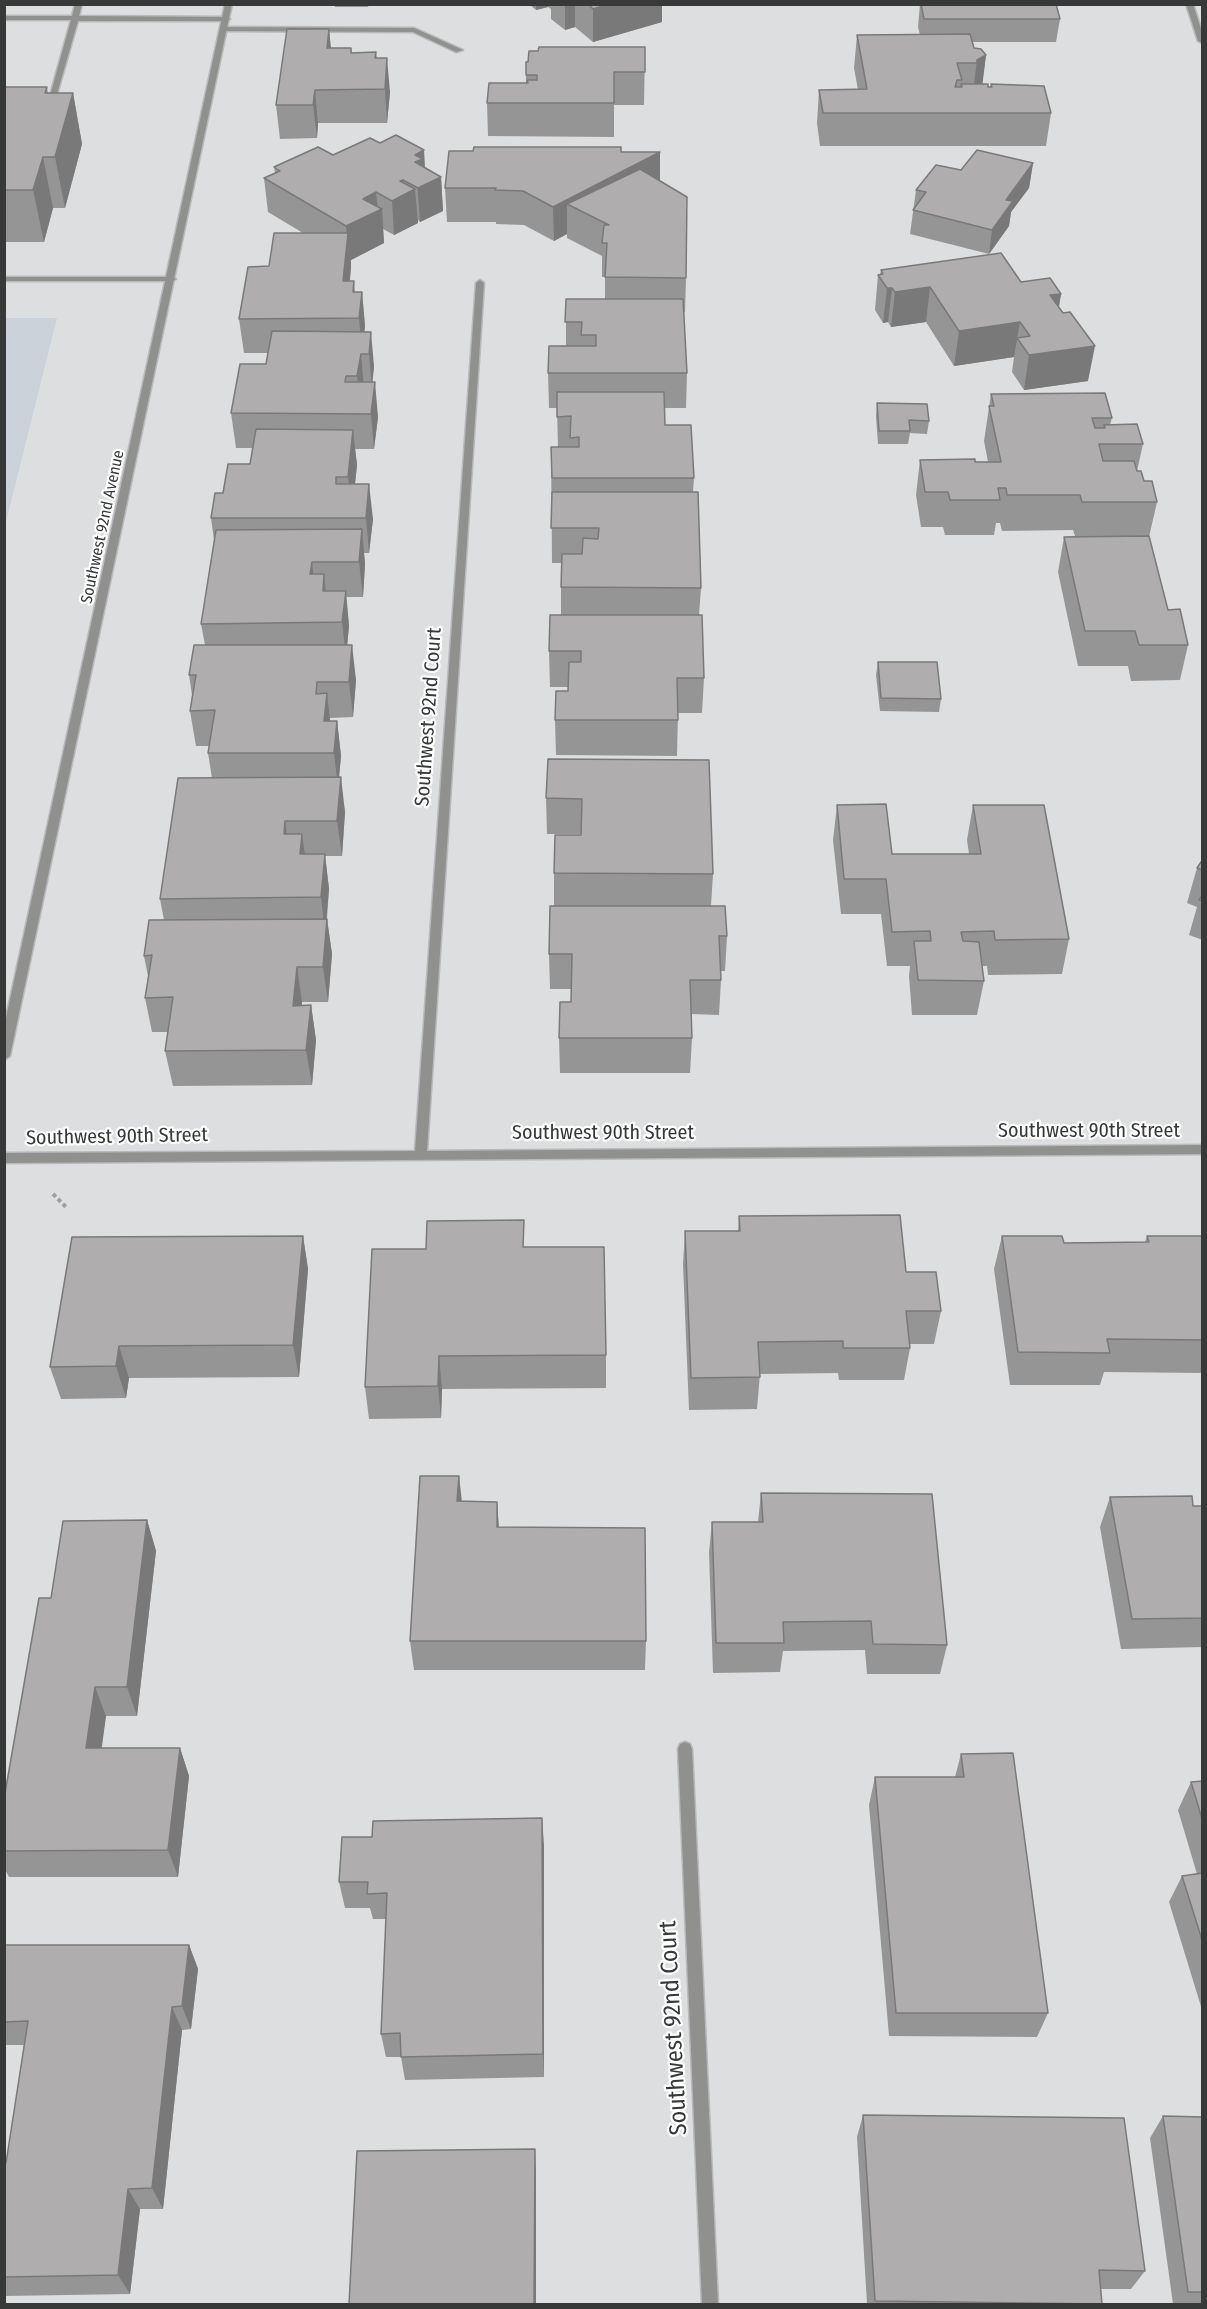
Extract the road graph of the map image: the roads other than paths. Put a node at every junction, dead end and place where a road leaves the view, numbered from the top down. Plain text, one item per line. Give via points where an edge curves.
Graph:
1 (79, 4) edge
2 (229, 4) edge
3 (1190, 7) edge
4 (1203, 10) edge
5 (4, 18) edge
6 (75, 19) junction
7 (226, 19) junction
8 (224, 29) junction
9 (1203, 41) edge
10 (459, 50) dead end
11 (47, 114) edge
12 (4, 279) edge
13 (172, 279) junction
14 (480, 283) dead end
15 (4, 1056) edge
16 (1203, 1150) edge
17 (422, 1154) junction
18 (4, 1158) edge
19 (685, 1749) dead end
20 (710, 2304) edge

1 - 6 street
2 - 7 street, Southwest 92nd Avenue
3 - 4 street
3 - 9 street
5 - 6 street
6 - 7 street
6 - 11 street
7 - 8 street, Southwest 92nd Avenue
8 - 10 street via 414,30
8 - 13 street, Southwest 92nd Avenue
12 - 13 street
13 - 15 street, Southwest 92nd Avenue
14 - 17 street, Southwest 92nd Court
16 - 17 street, Southwest 90th Street
17 - 18 street, Southwest 90th Street
19 - 20 street, Southwest 92nd Court

